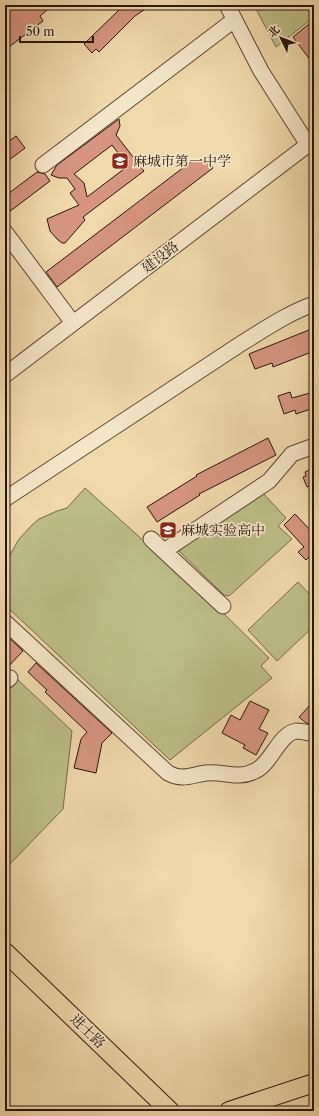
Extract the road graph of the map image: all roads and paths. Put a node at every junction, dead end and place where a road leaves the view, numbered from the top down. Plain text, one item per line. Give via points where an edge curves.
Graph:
1 (227, 5) edge
2 (234, 20) junction
3 (311, 142) edge
4 (43, 165) dead end
5 (5, 232) edge
6 (314, 304) edge
7 (73, 323) junction
8 (5, 375) edge
9 (314, 446) edge
10 (5, 499) edge
11 (151, 539) dead end
12 (164, 551) junction
13 (223, 606) dead end
14 (5, 622) edge
15 (314, 734) edge
16 (5, 952) edge
17 (5, 964) edge
18 (314, 1083) edge
19 (157, 1111) edge
20 (170, 1111) edge
21 (229, 1111) edge

1 - 2 street
2 - 3 street via 261,71
2 - 4 street
3 - 7 street, 建设路
5 - 7 street
6 - 10 street via 278,321 242,343
7 - 8 street, 建设路
9 - 12 street via 292,454 268,481
11 - 12 street
12 - 13 street
14 - 15 street via 173,776 186,778 216,773 244,775 264,765 290,734 297,731
16 - 20 main road, 进士路
17 - 19 main road, 进士路
18 - 21 main road

